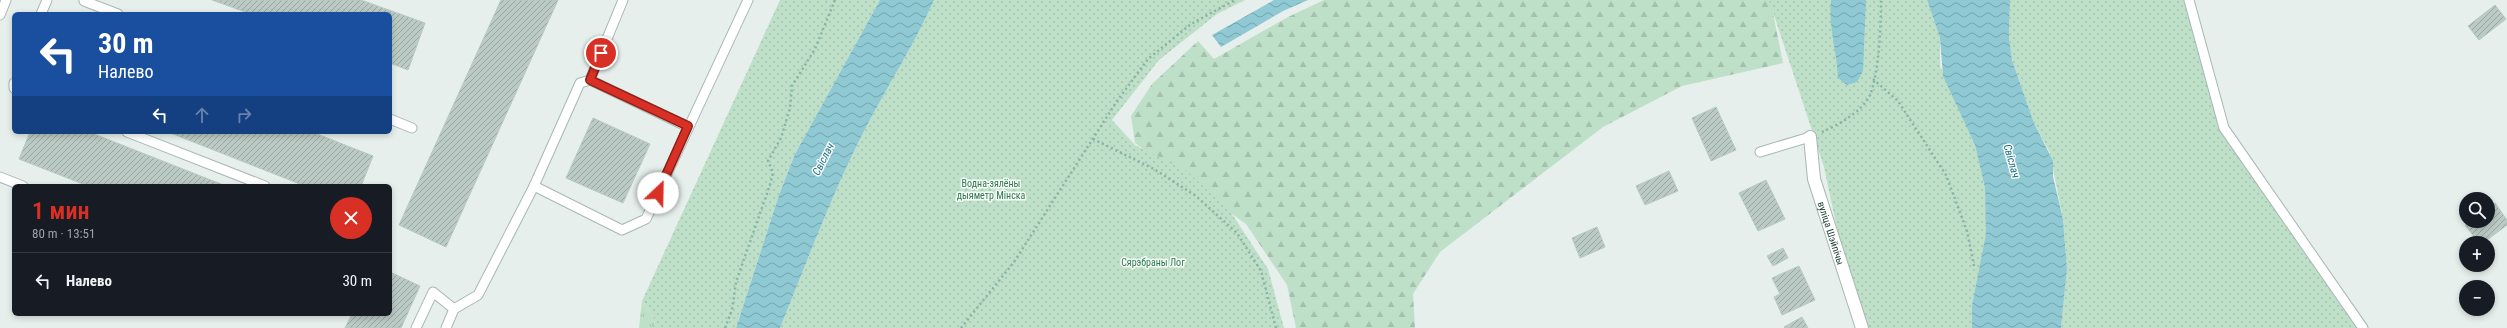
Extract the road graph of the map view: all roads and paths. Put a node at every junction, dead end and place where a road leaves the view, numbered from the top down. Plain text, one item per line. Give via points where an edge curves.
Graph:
1 (6, 0) edge
2 (46, 0) edge
3 (624, 0) edge
4 (748, 0) edge
5 (835, 0) edge
6 (1235, 0) edge
7 (1881, 0) edge
8 (2189, 0) edge
9 (84, 1) edge
10 (42, 12) edge
11 (113, 12) edge
12 (0, 15) edge
13 (1873, 79) junction
14 (590, 80) junction
15 (392, 120) edge
16 (688, 126) junction
17 (412, 128) dead end
18 (132, 134) edge
19 (1810, 137) junction
20 (1093, 138) junction
21 (1760, 152) dead end
22 (0, 177) edge
23 (18, 184) edge
24 (260, 184) edge
25 (534, 186) junction
26 (1974, 266) dead end
27 (454, 309) junction
28 (416, 328) edge
29 (446, 328) edge
30 (725, 328) edge
31 (961, 328) edge
32 (1276, 328) edge
33 (1862, 328) edge
34 (2363, 328) edge

1 - 12 lane
2 - 10 lane
3 - 14 lane
4 - 16 lane
5 - 30 path via 814,49 792,86 790,108 781,138 768,161 773,172 736,282 732,310
6 - 20 path via 1191,24 1148,59
7 - 13 path via 1878,54
8 - 34 lane via 2224,128
9 - 11 lane
13 - 19 path via 1870,95 1853,114
13 - 26 path via 1898,101 1946,175 1967,231
14 - 16 lane
14 - 25 lane via 580,83
15 - 17 lane
16 - 25 lane via 646,219 622,230
18 - 24 lane
19 - 21 lane
19 - 33 street, вуліца Шэйпічы via 1814,179
20 - 31 path via 1014,262
20 - 32 path via 1154,169 1196,196 1237,233 1261,271
22 - 23 lane
25 - 27 lane via 478,295
27 - 28 lane via 433,292
27 - 29 lane

